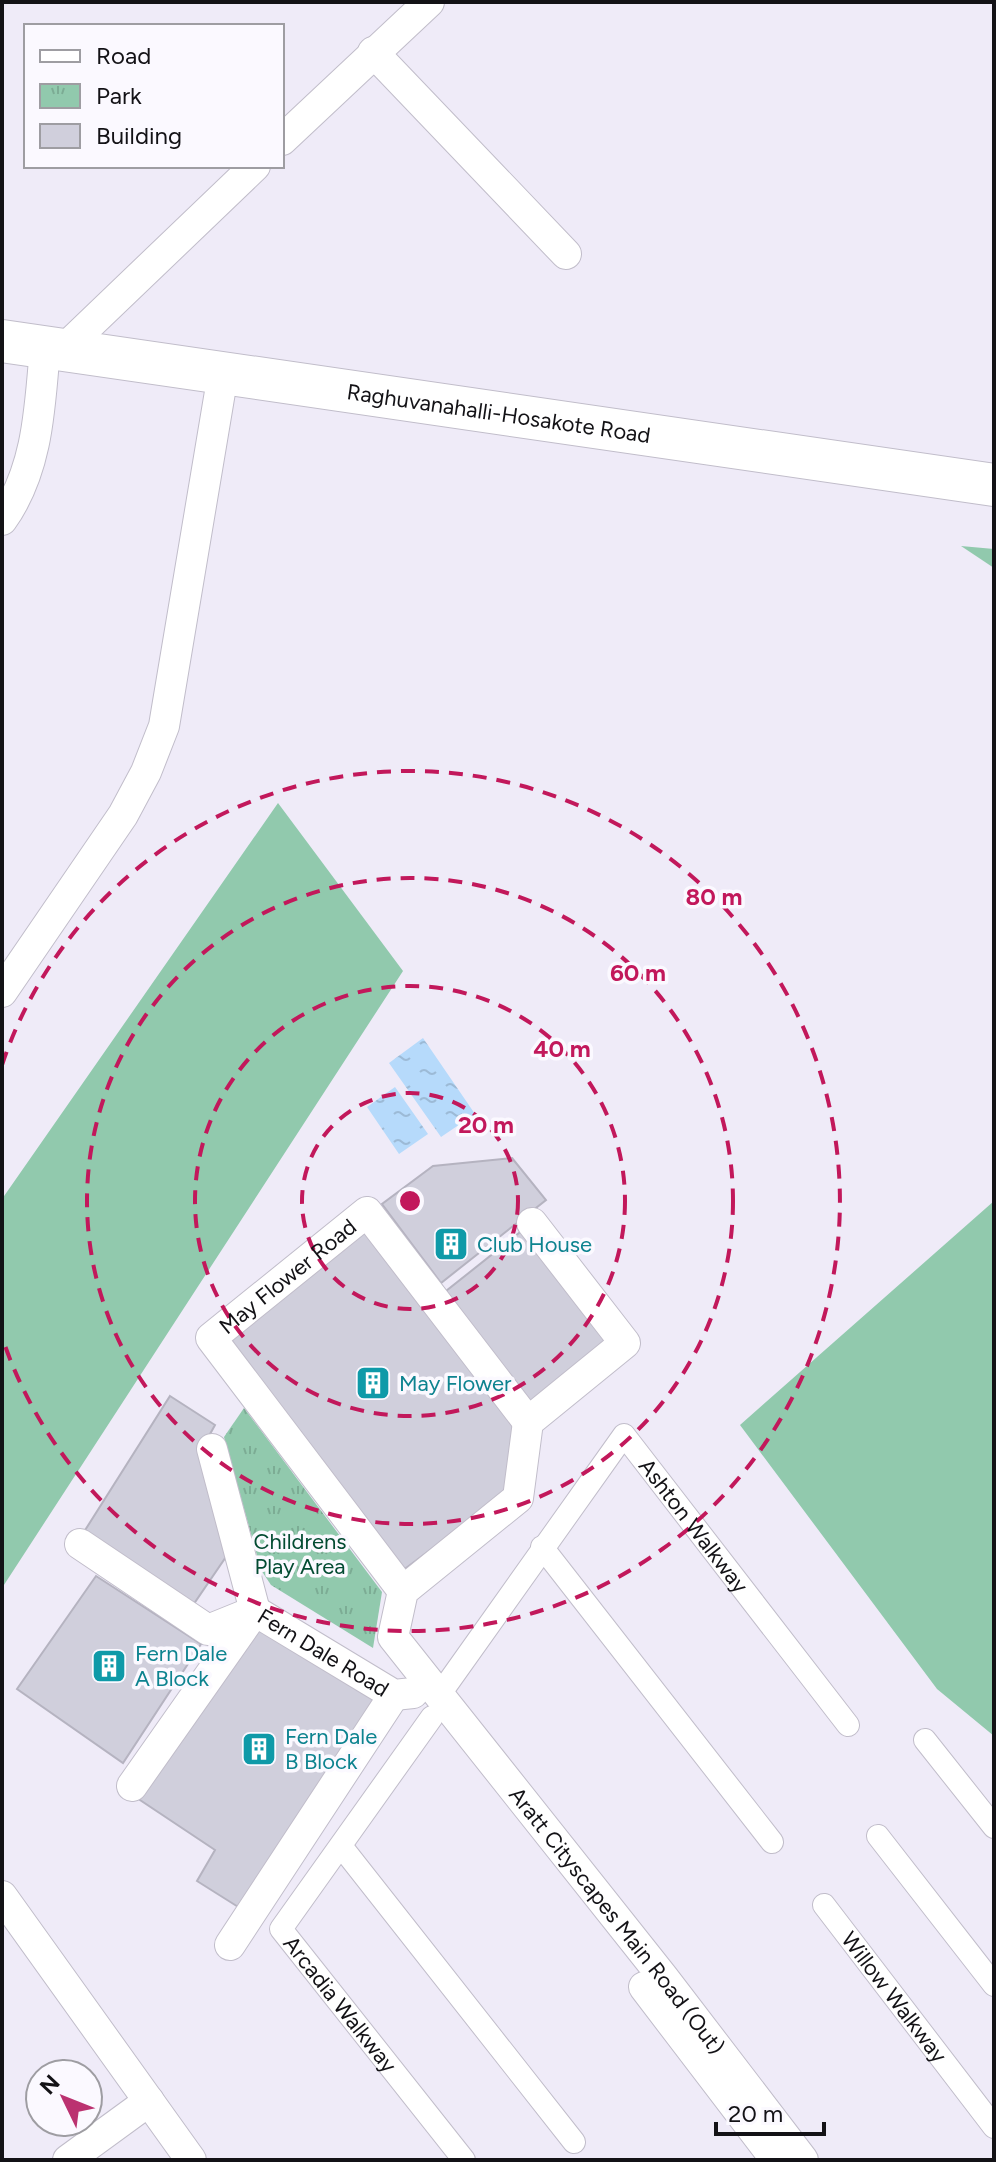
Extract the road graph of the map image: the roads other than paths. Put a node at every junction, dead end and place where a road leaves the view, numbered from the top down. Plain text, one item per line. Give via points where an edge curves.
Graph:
1 (429, 2) edge
2 (373, 52) junction
3 (284, 138) edge
4 (253, 168) edge
5 (566, 254) dead end
6 (2, 341) edge
7 (54, 349) junction
8 (223, 374) junction
9 (994, 485) edge
10 (2, 520) edge
11 (2, 992) edge
12 (532, 1223) dead end
13 (528, 1422) junction
14 (212, 1449) dead end
15 (80, 1544) dead end
16 (542, 1547) junction
17 (403, 1591) junction
18 (255, 1611) junction
19 (422, 1696) junction
20 (848, 1725) dead end
21 (925, 1740) dead end
22 (132, 1786) dead end
23 (994, 1827) edge
24 (878, 1836) dead end
25 (772, 1842) dead end
26 (341, 1846) junction
27 (2, 1896) edge
28 (824, 1905) dead end
29 (230, 1945) dead end
30 (994, 1985) edge
31 (149, 2101) junction
32 (994, 2127) edge
33 (574, 2142) dead end
34 (68, 2160) edge
35 (191, 2160) edge
36 (464, 2160) edge
37 (776, 2160) edge
38 (803, 2160) edge

1 - 2 street
2 - 3 street
2 - 5 street
4 - 7 street
6 - 7 main road, Raghuvanahalli-Hosakote Road
7 - 8 main road, Raghuvanahalli-Hosakote Road
7 - 10 street via 18,498
8 - 9 main road, Raghuvanahalli-Hosakote Road
8 - 11 street via 164,726 123,815
12 - 13 street via 625,1343
13 - 17 street via 518,1498
13 - 17 street, May Flower Road via 367,1212 211,1338
14 - 18 street
15 - 18 street via 208,1630
16 - 19 street, Ashton Walkway
16 - 20 street, Ashton Walkway via 624,1435
16 - 25 street
17 - 19 street via 393,1637
18 - 19 street, Fern Dale Road
18 - 22 street, Fern Dale Road
19 - 26 street, Arcadia Walkway
19 - 29 street
19 - 37 street
19 - 38 street, Aratt Cityscapes Main Road (Out)
21 - 23 street
24 - 30 street
26 - 33 street
26 - 36 street, Arcadia Walkway via 281,1929
27 - 31 street
28 - 32 street, Willow Walkway
31 - 34 street
31 - 35 street

